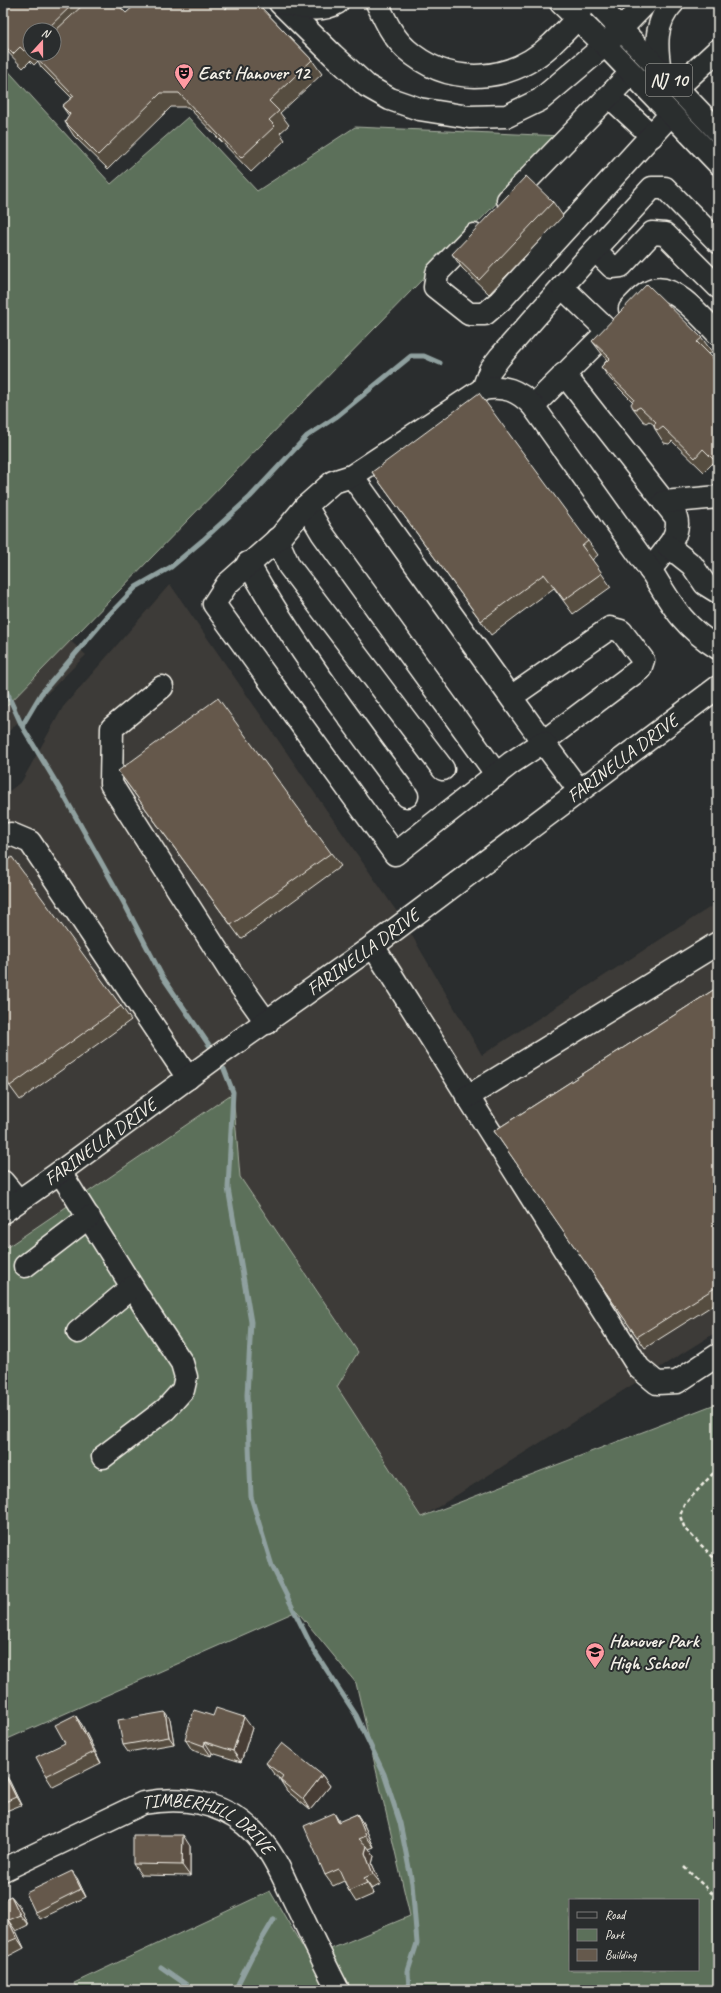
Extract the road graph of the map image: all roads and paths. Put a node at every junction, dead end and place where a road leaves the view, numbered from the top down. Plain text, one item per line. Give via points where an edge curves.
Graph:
1 (281, 3) edge
2 (337, 3) edge
3 (377, 3) edge
4 (596, 3) edge
5 (646, 3) edge
6 (673, 3) edge
7 (573, 8) edge
8 (620, 29) junction
9 (605, 45) junction
10 (718, 50) edge
11 (660, 71) junction
12 (631, 73) junction
13 (677, 88) junction
14 (609, 96) junction
15 (671, 114) junction
16 (718, 131) edge
17 (652, 136) junction
18 (718, 163) edge
19 (718, 242) edge
20 (595, 250) junction
21 (562, 287) junction
22 (718, 287) edge
23 (608, 331) junction
24 (718, 334) edge
25 (564, 374) junction
26 (483, 389) junction
27 (533, 406) junction
28 (352, 476) junction
29 (718, 497) edge
30 (664, 502) junction
31 (306, 506) junction
32 (277, 539) junction
33 (668, 546) junction
34 (248, 563) junction
35 (650, 570) junction
36 (718, 592) edge
37 (718, 648) edge
38 (162, 687) dead end
39 (718, 687) edge
40 (511, 697) junction
41 (542, 742) junction
42 (443, 769) dead end
43 (497, 775) junction
44 (579, 790) junction
45 (407, 796) dead end
46 (3, 836) edge
47 (718, 943) edge
48 (373, 946) junction
49 (267, 1023) junction
50 (188, 1078) junction
51 (467, 1097) junction
52 (60, 1172) junction
53 (3, 1182) edge
54 (10, 1206) edge
55 (89, 1217) junction
56 (25, 1266) dead end
57 (132, 1287) junction
58 (78, 1332) dead end
59 (718, 1355) edge
60 (103, 1457) dead end
61 (718, 1468) edge
62 (718, 1562) edge
63 (684, 1867) dead end
64 (3, 1870) edge
65 (718, 1899) edge
66 (338, 1990) edge

1 - 2 street via 310,9 333,6
1 - 9 street via 333,56 367,86 390,99 419,109 468,117 507,116 540,100
3 - 7 street via 389,28 405,48 421,60 458,75 478,76 498,74 520,67 547,48 568,28
4 - 8 street, NJ 10
5 - 8 street
6 - 11 street via 658,31 656,46
7 - 9 street, NJ 10
8 - 9 street
8 - 11 street, NJ 10
9 - 12 street, NJ 10
10 - 13 street
11 - 13 street, NJ 10
12 - 14 street
12 - 15 street, NJ 10
13 - 16 street, NJ 10
14 - 17 street
14 - 17 street via 437,273 435,287 469,314 485,314 500,301
15 - 17 street
15 - 18 street, NJ 10
19 - 20 street via 665,188 652,188
20 - 21 street
20 - 22 street via 612,267 621,266 652,233 665,234
21 - 23 street
21 - 26 street via 495,364
23 - 24 street via 647,293 655,289 664,289 681,298
23 - 25 street
25 - 27 street
25 - 30 street
26 - 27 street via 506,388 525,397
26 - 28 street
27 - 35 street
28 - 31 street via 333,482
28 - 40 street
29 - 30 street
30 - 33 street via 678,523 675,535
31 - 32 street
31 - 43 street via 322,533
32 - 34 street
32 - 42 street via 289,566
33 - 35 street
33 - 36 street via 692,565 705,584
34 - 43 street via 214,604 395,854
34 - 45 street via 265,593 347,714
35 - 37 street via 670,604 683,620
38 - 49 street via 112,728 111,784 230,971
39 - 44 street, FARINELLA DRIVE
40 - 41 street
40 - 41 street via 610,628 621,631 643,660 640,669
41 - 43 street
41 - 44 street
44 - 48 street, FARINELLA DRIVE
46 - 50 street via 11,834 30,842
47 - 51 street
48 - 49 street, FARINELLA DRIVE
48 - 51 street
49 - 50 street, FARINELLA DRIVE
50 - 52 street, FARINELLA DRIVE
51 - 59 street via 639,1368 657,1383 677,1382
52 - 54 street, FARINELLA DRIVE
52 - 55 street
53 - 54 street
55 - 56 street
55 - 57 street
57 - 58 street
57 - 60 street via 182,1363 186,1377 183,1390 166,1408
61 - 62 path via 684,1505 680,1516 685,1529
63 - 65 path
64 - 66 street, TIMBERHILL DRIVE via 143,1803 166,1799 207,1804 228,1813 247,1826 263,1843 276,1863

